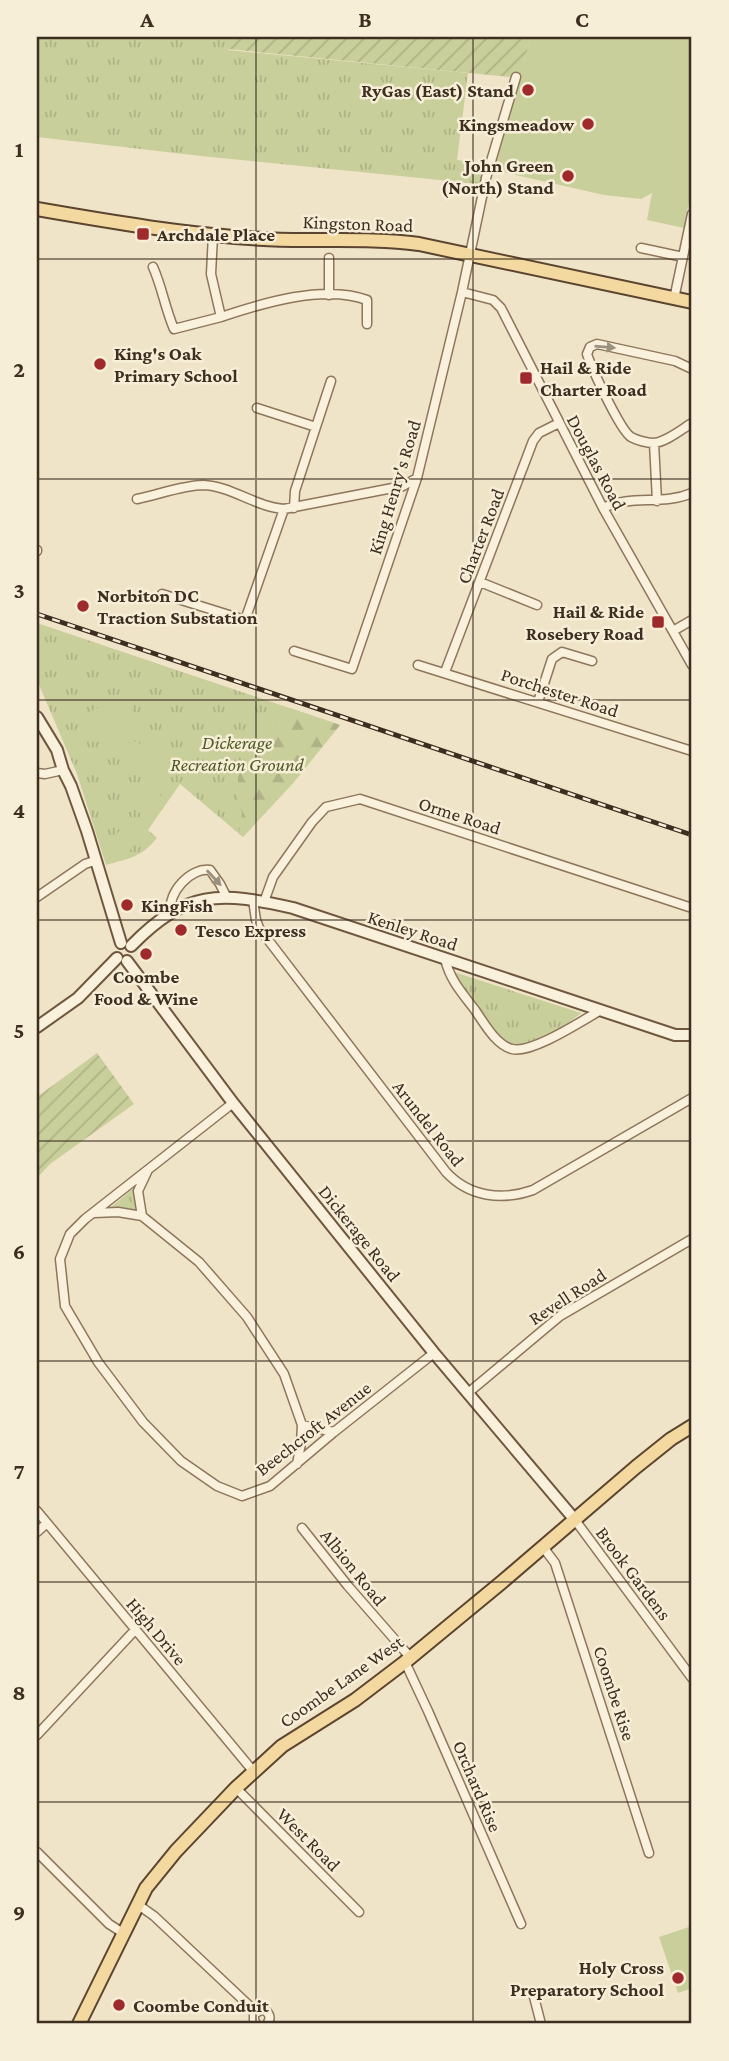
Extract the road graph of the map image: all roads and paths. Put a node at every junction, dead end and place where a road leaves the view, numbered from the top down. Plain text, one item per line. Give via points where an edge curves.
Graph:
1 (516, 77) dead end
2 (37, 209) edge
3 (692, 214) edge
4 (213, 235) junction
5 (641, 248) dead end
6 (471, 254) junction
7 (683, 257) junction
8 (330, 258) dead end
9 (153, 267) dead end
10 (462, 292) junction
11 (329, 295) junction
12 (674, 299) junction
13 (692, 302) edge
14 (221, 317) junction
15 (367, 324) dead end
16 (692, 369) edge
17 (331, 382) dead end
18 (257, 408) dead end
19 (559, 423) junction
20 (692, 423) edge
21 (316, 427) junction
22 (654, 443) junction
23 (417, 478) junction
24 (692, 493) edge
25 (138, 499) dead end
26 (657, 501) junction
27 (295, 508) junction
28 (603, 508) junction
29 (284, 509) junction
30 (480, 582) junction
31 (162, 594) dead end
32 (537, 605) dead end
33 (692, 620) edge
34 (673, 631) junction
35 (294, 651) dead end
36 (592, 661) dead end
37 (418, 665) dead end
38 (692, 665) edge
39 (445, 672) junction
40 (538, 702) junction
41 (37, 717) edge
42 (692, 751) edge
43 (63, 770) junction
44 (37, 773) edge
45 (94, 860) junction
46 (37, 897) edge
47 (227, 898) junction
48 (259, 901) junction
49 (692, 908) edge
50 (171, 912) junction
51 (126, 944) junction
52 (445, 959) junction
53 (122, 960) junction
54 (601, 1010) junction
55 (37, 1027) edge
56 (692, 1035) edge
57 (692, 1098) edge
58 (233, 1103) junction
59 (148, 1169) junction
60 (94, 1213) junction
61 (142, 1216) junction
62 (692, 1239) edge
63 (435, 1353) junction
64 (468, 1393) junction
65 (302, 1425) junction
66 (692, 1426) edge
67 (334, 1432) junction
68 (297, 1464) junction
69 (37, 1511) edge
70 (575, 1520) junction
71 (47, 1523) junction
72 (302, 1528) dead end
73 (37, 1532) edge
74 (543, 1547) junction
75 (135, 1630) junction
76 (407, 1660) junction
77 (692, 1678) edge
78 (37, 1735) edge
79 (253, 1771) junction
80 (236, 1788) junction
81 (37, 1852) edge
82 (649, 1853) dead end
83 (137, 1904) junction
84 (359, 1912) dead end
85 (521, 1924) dead end
86 (123, 1933) junction
87 (533, 1993) dead end
88 (256, 2012) junction
89 (79, 2024) edge
90 (256, 2024) edge
91 (267, 2024) edge
92 (541, 2024) edge

1 - 6 street, King Henry's Road via 486,178
2 - 4 main road, Kingston Road
3 - 7 street
4 - 6 main road, Kingston Road via 392,240
4 - 14 street via 211,274
5 - 7 street
6 - 10 street, King Henry's Road
6 - 12 main road, Kingston Road
7 - 12 street
8 - 11 street
9 - 14 street via 174,328
10 - 19 street, Douglas Road via 493,300 500,308
10 - 23 street, King Henry's Road
11 - 14 street via 301,296
11 - 15 street via 367,300
12 - 13 main road, Kingston Road
22 -> 16 street via 630,437 591,366 588,350 606,345
17 - 21 street
18 - 21 street
19 - 28 street, Douglas Road
19 - 30 street, Charter Road via 533,441
20 - 22 street
21 - 27 street via 295,491
22 - 26 street
23 - 27 street via 403,486
23 - 35 street, King Henry's Road via 352,669
24 - 26 street
25 - 29 street via 202,485
26 - 28 street via 623,500
27 - 29 street
28 - 34 street, Douglas Road
29 - 31 street via 245,620
30 - 32 street
30 - 39 street, Charter Road
33 - 34 street
34 - 38 street, Douglas Road
36 - 40 street via 557,654
37 - 39 street, Porchester Road
39 - 40 street, Porchester Road
40 - 42 street, Porchester Road
41 - 43 street
43 - 44 street
43 - 45 street
45 - 46 street
45 - 51 street
47 - 48 street, Kenley Road
47 - 50 street, Kenley Road via 196,901
50 -> 47 street via 173,896 190,874 201,869 210,870
48 - 49 street, Orme Road via 312,822 327,807 360,799
48 - 52 street, Kenley Road
48 - 57 street, Arundel Road via 259,928 446,1172 464,1188 496,1196 533,1190
50 - 51 street, Kenley Road
51 - 53 street via 133,955
52 - 54 street, Kenley Road
52 - 54 street via 449,974 487,1028 513,1049 531,1048
53 - 55 street
53 - 58 street, Dickerage Road
54 - 56 street, Kenley Road via 675,1035
58 - 59 street, Beechcroft Avenue
58 - 63 street, Dickerage Road
59 - 60 street, Beechcroft Avenue
59 - 61 street via 138,1191
60 - 61 street
60 - 68 street, Beechcroft Avenue via 70,1234 60,1259 65,1306 98,1362 143,1422 181,1461 217,1486 242,1496 270,1486
61 - 65 street via 199,1262 247,1317 284,1374
62 - 64 street, Revell Road via 560,1316
63 - 64 street, Dickerage Road
63 - 67 street, Beechcroft Avenue
64 - 70 street, Dickerage Road
65 - 67 street
65 - 68 street
66 - 70 main road, Coombe Lane West via 660,1447
67 - 68 street, Beechcroft Avenue
69 - 71 street, High Drive
70 - 74 main road, Coombe Lane West
70 - 77 street, Brook Gardens
71 - 73 street
71 - 75 street, High Drive
72 - 76 street, Albion Road
74 - 76 main road, Coombe Lane West
74 - 82 street, Coombe Rise via 555,1563
75 - 78 street
75 - 79 street, High Drive
76 - 79 main road, Coombe Lane West via 294,1737
76 - 85 street, Orchard Rise
79 - 80 main road, Coombe Lane West
80 - 83 main road, Coombe Lane West via 156,1874
80 - 84 street, West Road
81 - 86 street via 108,1924
83 - 86 main road, Coombe Lane West
83 - 88 street
86 - 89 main road, Coombe Lane West
87 - 92 street
88 - 90 street
88 - 91 street via 268,2012

